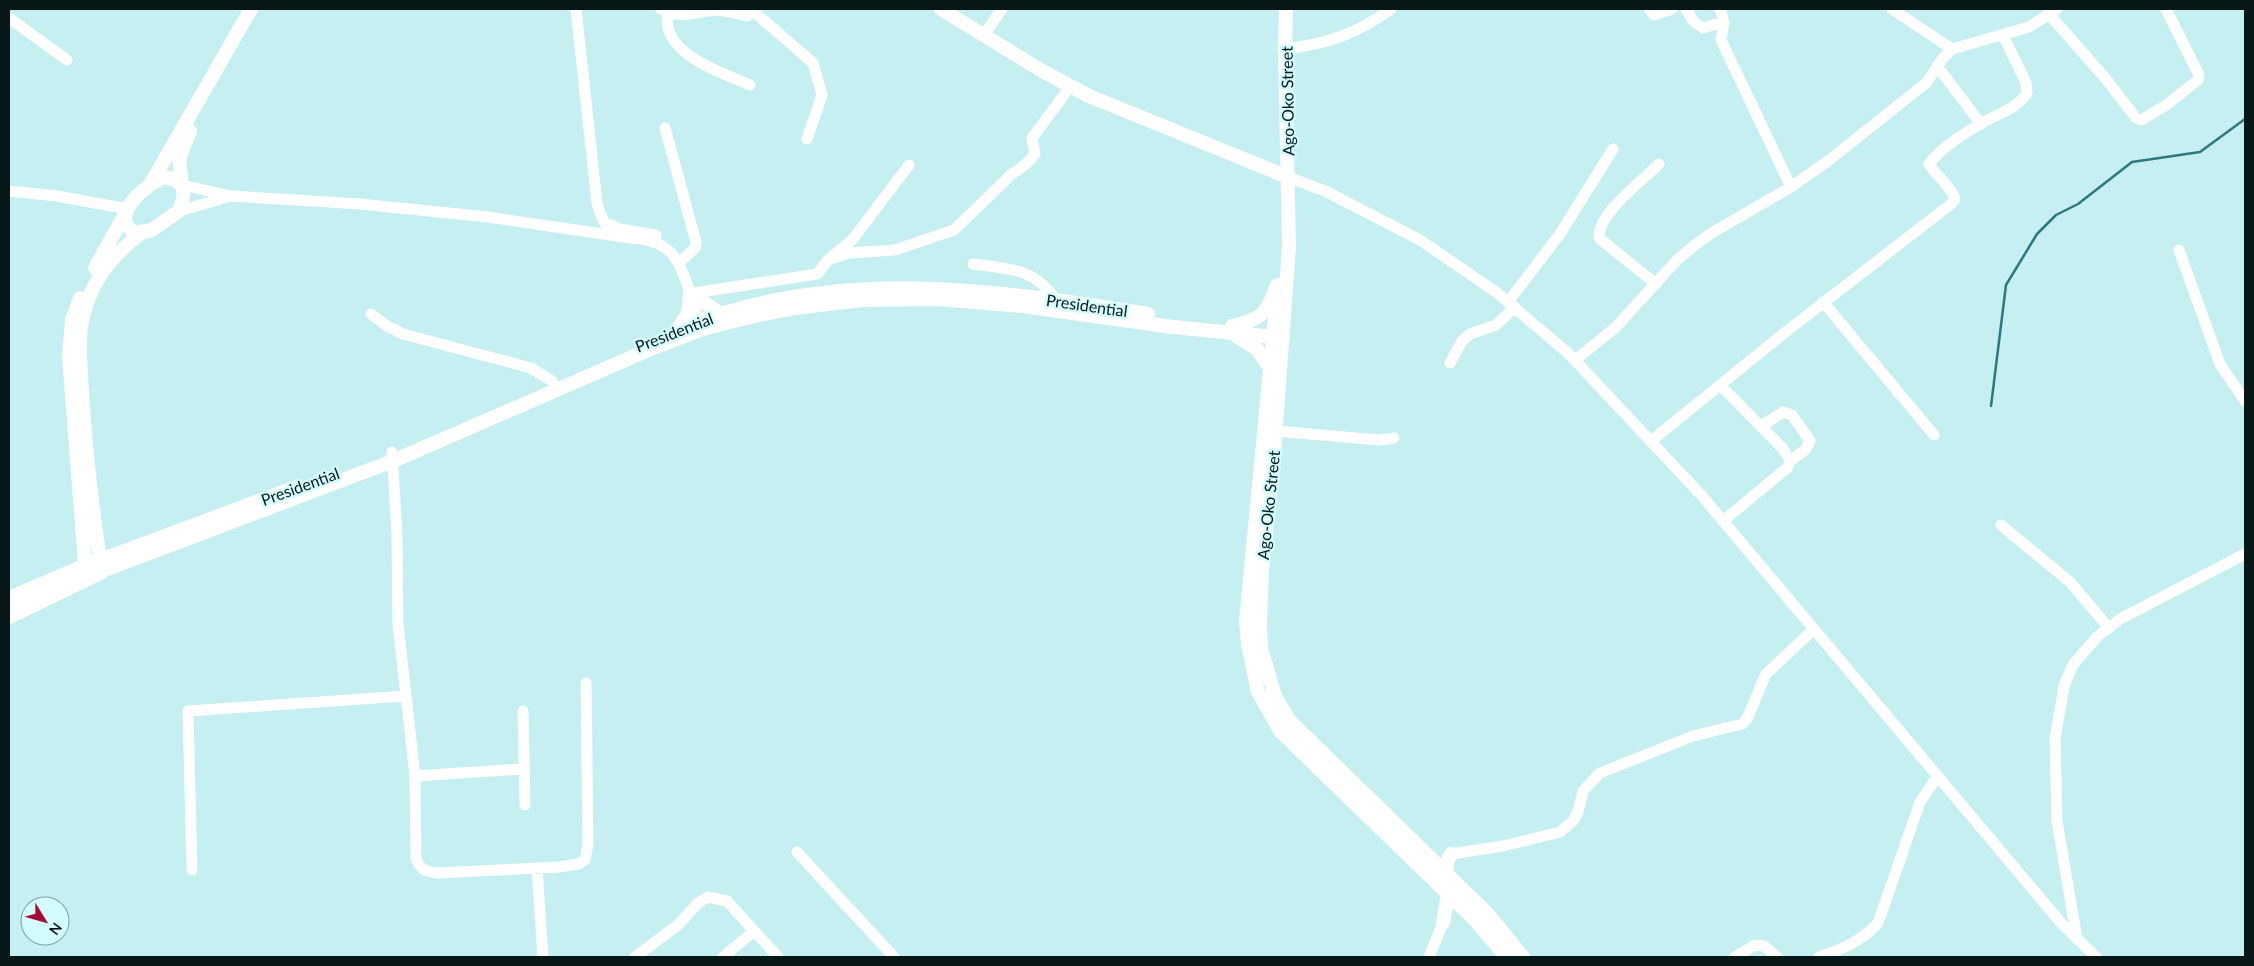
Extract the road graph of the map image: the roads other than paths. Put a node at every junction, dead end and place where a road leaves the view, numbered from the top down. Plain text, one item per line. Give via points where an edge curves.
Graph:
1 (251, 9) edge
2 (261, 9) edge
3 (576, 9) edge
4 (583, 9) edge
5 (942, 9) edge
6 (956, 9) edge
7 (1002, 9) edge
8 (1279, 9) edge
9 (1286, 9) edge
10 (1391, 9) edge
11 (1649, 9) edge
12 (1672, 9) edge
13 (1686, 9) edge
14 (1720, 9) edge
15 (1892, 9) edge
16 (2166, 9) edge
17 (664, 10) edge
18 (753, 10) edge
19 (2053, 11) edge
20 (9, 18) edge
21 (1724, 22) junction
22 (988, 29) junction
23 (2003, 35) junction
24 (1285, 49) junction
25 (1952, 49) junction
26 (67, 60) dead end
27 (1938, 66) junction
28 (750, 85) dead end
29 (1070, 87) junction
30 (1981, 124) junction
31 (665, 128) dead end
32 (807, 139) dead end
33 (1613, 149) dead end
34 (1659, 164) dead end
35 (909, 165) dead end
36 (1283, 170) junction
37 (151, 183) junction
38 (182, 185) junction
39 (1791, 187) junction
40 (9, 191) edge
41 (231, 196) junction
42 (179, 211) junction
43 (126, 212) junction
44 (143, 232) junction
45 (623, 237) junction
46 (2179, 250) dead end
47 (682, 260) junction
48 (828, 260) junction
49 (973, 264) dead end
50 (1656, 284) junction
51 (1277, 285) junction
52 (693, 295) junction
53 (1056, 300) junction
54 (1824, 302) junction
55 (1512, 304) junction
56 (371, 314) dead end
57 (721, 314) junction
58 (702, 325) junction
59 (678, 329) junction
60 (1231, 329) junction
61 (1278, 333) junction
62 (1575, 360) junction
63 (1450, 363) dead end
64 (1270, 368) junction
65 (552, 380) junction
66 (1720, 385) junction
67 (2241, 386) edge
68 (2245, 401) edge
69 (1760, 426) junction
70 (1276, 431) junction
71 (1934, 435) dead end
72 (1394, 438) dead end
73 (1651, 441) junction
74 (393, 456) junction
75 (1790, 461) junction
76 (1723, 521) junction
77 (2001, 525) dead end
78 (2245, 554) edge
79 (101, 565) junction
80 (85, 572) junction
81 (9, 599) edge
82 (9, 616) edge
83 (1814, 628) junction
84 (2110, 628) junction
85 (586, 683) dead end
86 (406, 696) junction
87 (523, 710) dead end
88 (523, 769) junction
89 (415, 776) junction
90 (1938, 777) junction
91 (524, 805) dead end
92 (797, 852) dead end
93 (1451, 854) junction
94 (1430, 859) junction
95 (537, 868) junction
96 (192, 870) dead end
97 (1447, 875) junction
98 (1448, 894) junction
99 (1477, 916) junction
100 (1443, 923) junction
101 (754, 931) junction
102 (1496, 932) junction
103 (2077, 939) junction
104 (543, 957) edge
105 (635, 957) edge
106 (723, 957) edge
107 (778, 957) edge
108 (894, 957) edge
109 (1429, 957) edge
110 (1506, 957) edge
111 (1523, 957) edge
112 (1735, 957) edge
113 (1778, 957) edge
114 (1819, 957) edge
115 (2095, 957) edge

1 - 37 main road
2 - 38 main road via 182,148 179,160
3 - 45 street via 597,203 606,227
4 - 47 street via 604,215 619,229 664,238 675,247
5 - 29 main road
6 - 22 main road
7 - 22 street
8 - 36 main road
9 - 24 main road, Ago-Oko Street
10 - 24 street via 1349,35 1330,42
11 - 12 street via 1658,15
13 - 21 street via 1694,22 1703,28
14 - 21 street
15 - 25 street
16 - 19 street via 2199,75 2198,80 2141,120 2136,118
17 - 18 street via 689,14 722,10 747,16
17 - 28 street via 668,28 687,53
18 - 32 street via 813,63 822,95
19 - 23 street via 2029,27
20 - 26 street
21 - 39 street via 1721,40
22 - 36 main road via 1090,89
23 - 25 street
23 - 30 street via 2026,83 2027,93 2010,108
24 - 36 main road, Ago-Oko Street
25 - 27 street
27 - 30 street
27 - 39 street via 1926,83
29 - 36 main road via 1106,104
29 - 48 street via 1032,138 1035,154 1032,158 954,230 895,250 849,253
30 - 54 street via 1949,145 1929,164 1953,194 1952,204
31 - 47 street via 696,242
33 - 55 street
34 - 50 street via 1613,209 1599,230 1599,238
35 - 48 street via 853,240
36 - 51 main road
36 - 55 street via 1420,240
36 - 61 main road, Ago-Oko Street via 1289,247
37 - 38 main road via 165,177 177,179
37 - 43 main road
38 - 41 street
38 - 42 main road via 184,195
39 - 50 street via 1710,234 1677,260
40 - 43 street via 57,196
41 - 42 street
41 - 45 street via 360,204 488,217
42 - 44 main road via 152,230
43 - 44 main road via 125,224 129,229 135,233
43 - 80 main road via 82,293 69,338
44 - 79 main road via 110,260 91,293 82,322 80,359 87,464
45 - 52 street via 654,242 671,253
46 - 67 street via 2220,364
47 - 52 street
48 - 52 street via 817,274
49 - 53 street via 1026,272 1041,282
50 - 62 street via 1615,328
51 - 60 main road via 1262,315
51 - 61 main road
52 - 57 main road
52 - 58 street
52 - 59 main road via 688,313
53 - 57 main road, Presidential via 954,289 894,287 788,298
53 - 60 main road, Presidential
54 - 66 street
54 - 71 street
55 - 62 street
55 - 63 street via 1496,326 1470,334 1462,341
56 - 65 street via 403,334 532,368
57 - 58 main road, Presidential
58 - 59 main road, Presidential
58 - 60 main road via 795,308 900,298 1022,306
58 - 74 main road
59 - 65 main road, Presidential
60 - 61 main road, Presidential
60 - 64 main road via 1257,349
61 - 64 main road
61 - 70 main road, Ago-Oko Street
62 - 73 street
64 - 98 main road via 1246,621 1258,692 1281,732
65 - 74 main road, Presidential
66 - 69 street
66 - 73 street
67 - 68 street
69 - 75 street
69 - 75 street via 1783,412 1792,415 1810,441 1805,450
70 - 72 street via 1379,440
70 - 94 main road, Ago-Oko Street via 1260,625 1261,648 1275,696 1289,720
73 - 76 street
74 - 79 main road
74 - 86 street via 398,624
75 - 76 street via 1788,467
76 - 83 street
77 - 84 street via 2070,582
78 - 84 street via 2170,592
79 - 80 highway
80 - 81 highway
80 - 82 highway
83 - 90 street
83 - 93 street via 1766,674 1742,724 1693,736 1600,773 1583,791 1573,821 1560,832
84 - 103 street via 2098,636 2073,665 2064,686 2055,739 2057,821
85 - 95 street via 588,844 585,860 578,864
86 - 89 street
86 - 96 street via 188,711
87 - 88 street
88 - 89 street
88 - 91 street
89 - 95 street via 416,858 424,871
90 - 103 street
90 - 114 street via 1920,802 1878,923 1856,942
92 - 108 street
93 - 94 main road
93 - 97 main road
94 - 97 main road, Ago-Oko Street
95 - 104 street
97 - 99 main road, Ago-Oko Street
98 - 99 main road
98 - 100 main road
99 - 100 main road via 1453,915
99 - 102 main road
100 - 109 street
101 - 105 street via 727,902 708,896 678,925
101 - 106 street
101 - 107 street
102 - 110 main road
102 - 111 main road
103 - 115 street
112 - 113 street via 1755,945 1764,946

